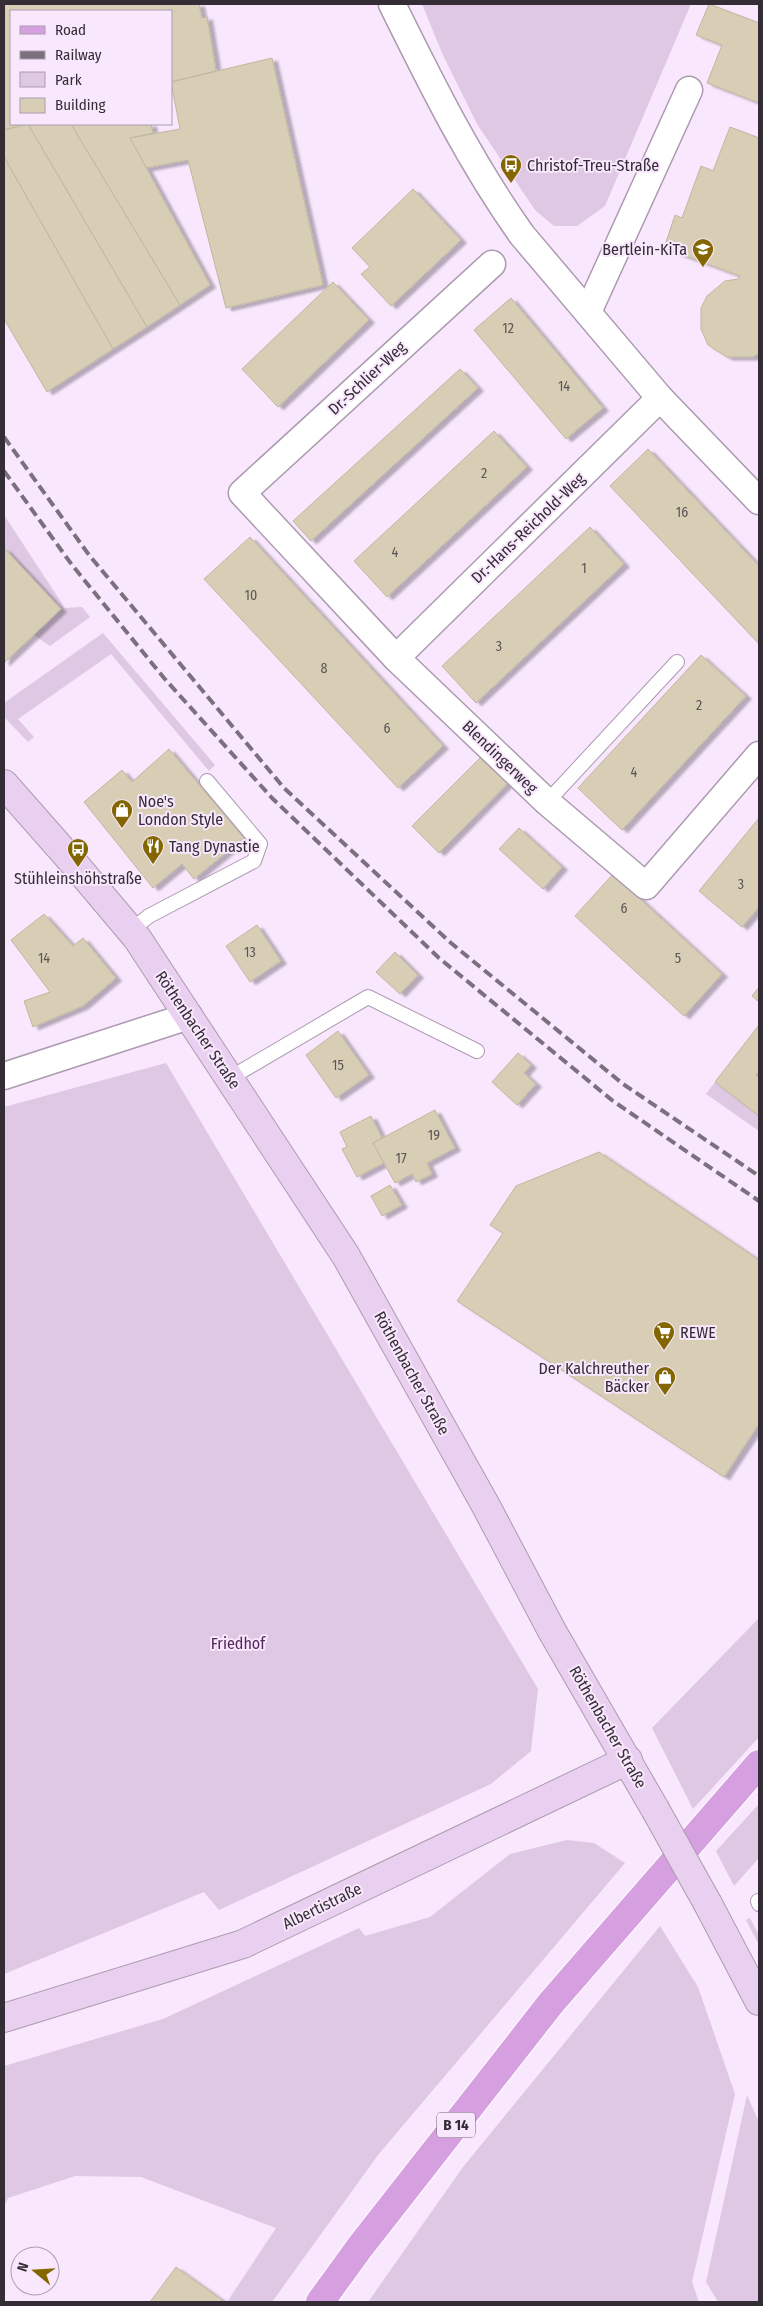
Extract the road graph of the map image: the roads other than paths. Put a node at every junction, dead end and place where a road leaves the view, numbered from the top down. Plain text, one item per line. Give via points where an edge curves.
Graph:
1 (392, 4) edge
2 (689, 90) dead end
3 (492, 264) dead end
4 (588, 312) junction
5 (660, 398) junction
6 (242, 493) joint
7 (759, 501) edge
8 (396, 658) junction
9 (677, 662) dead end
10 (759, 756) edge
11 (207, 781) dead end
12 (4, 784) edge
13 (547, 802) junction
14 (130, 931) junction
15 (189, 1016) junction
16 (477, 1051) dead end
17 (4, 1076) edge
18 (230, 1078) junction
19 (628, 1760) junction
20 (759, 1764) edge
21 (759, 2001) edge
22 (4, 2018) edge
23 (320, 2302) edge

1 - 4 street via 446,113 503,209
2 - 4 street
3 - 6 street, Dr.-Schlier-Weg
4 - 5 street
5 - 7 street
5 - 8 street, Dr.-Hans-Reichold-Weg
6 - 8 street, Blendingerweg
8 - 13 street, Blendingerweg
9 - 13 lane
10 - 13 street, Blendingerweg via 646,886
11 - 14 lane via 260,844 254,861 149,916
12 - 14 main road, Röthenbacher Straße
14 - 15 main road, Röthenbacher Straße
15 - 17 street
15 - 18 main road, Röthenbacher Straße
16 - 18 lane via 368,997
18 - 19 main road, Röthenbacher Straße via 346,1256 552,1631
19 - 21 main road, Röthenbacher Straße, bridge
19 - 22 main road, Albertistraße via 243,1944
20 - 23 main road, B 14 via 552,2004

